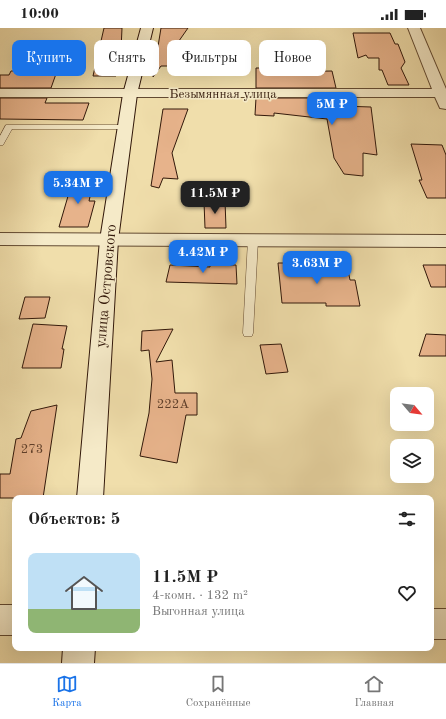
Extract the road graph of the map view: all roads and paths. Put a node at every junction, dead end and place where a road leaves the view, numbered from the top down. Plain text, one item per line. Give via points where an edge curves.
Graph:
1 (147, 28) edge
2 (414, 28) edge
3 (0, 93) edge
4 (443, 93) edge
5 (130, 94) junction
6 (446, 107) edge
7 (125, 127) junction
8 (0, 143) edge
9 (0, 239) edge
10 (109, 240) junction
11 (253, 240) junction
12 (446, 241) edge
13 (248, 333) dead end
14 (90, 495) edge
15 (0, 620) edge
16 (12, 620) edge
17 (434, 624) edge
18 (446, 624) edge
19 (79, 651) edge
20 (78, 663) edge

1 - 5 street, улица Островского
2 - 4 street
3 - 5 street, Безымянная улица
4 - 5 street, Безымянная улица
4 - 6 street
5 - 7 street, улица Островского
7 - 8 lane via 9,127
7 - 10 street, улица Островского
9 - 10 street
10 - 11 street
10 - 14 street, улица Островского
11 - 12 street
11 - 13 lane
15 - 16 street
17 - 18 street
19 - 20 street

